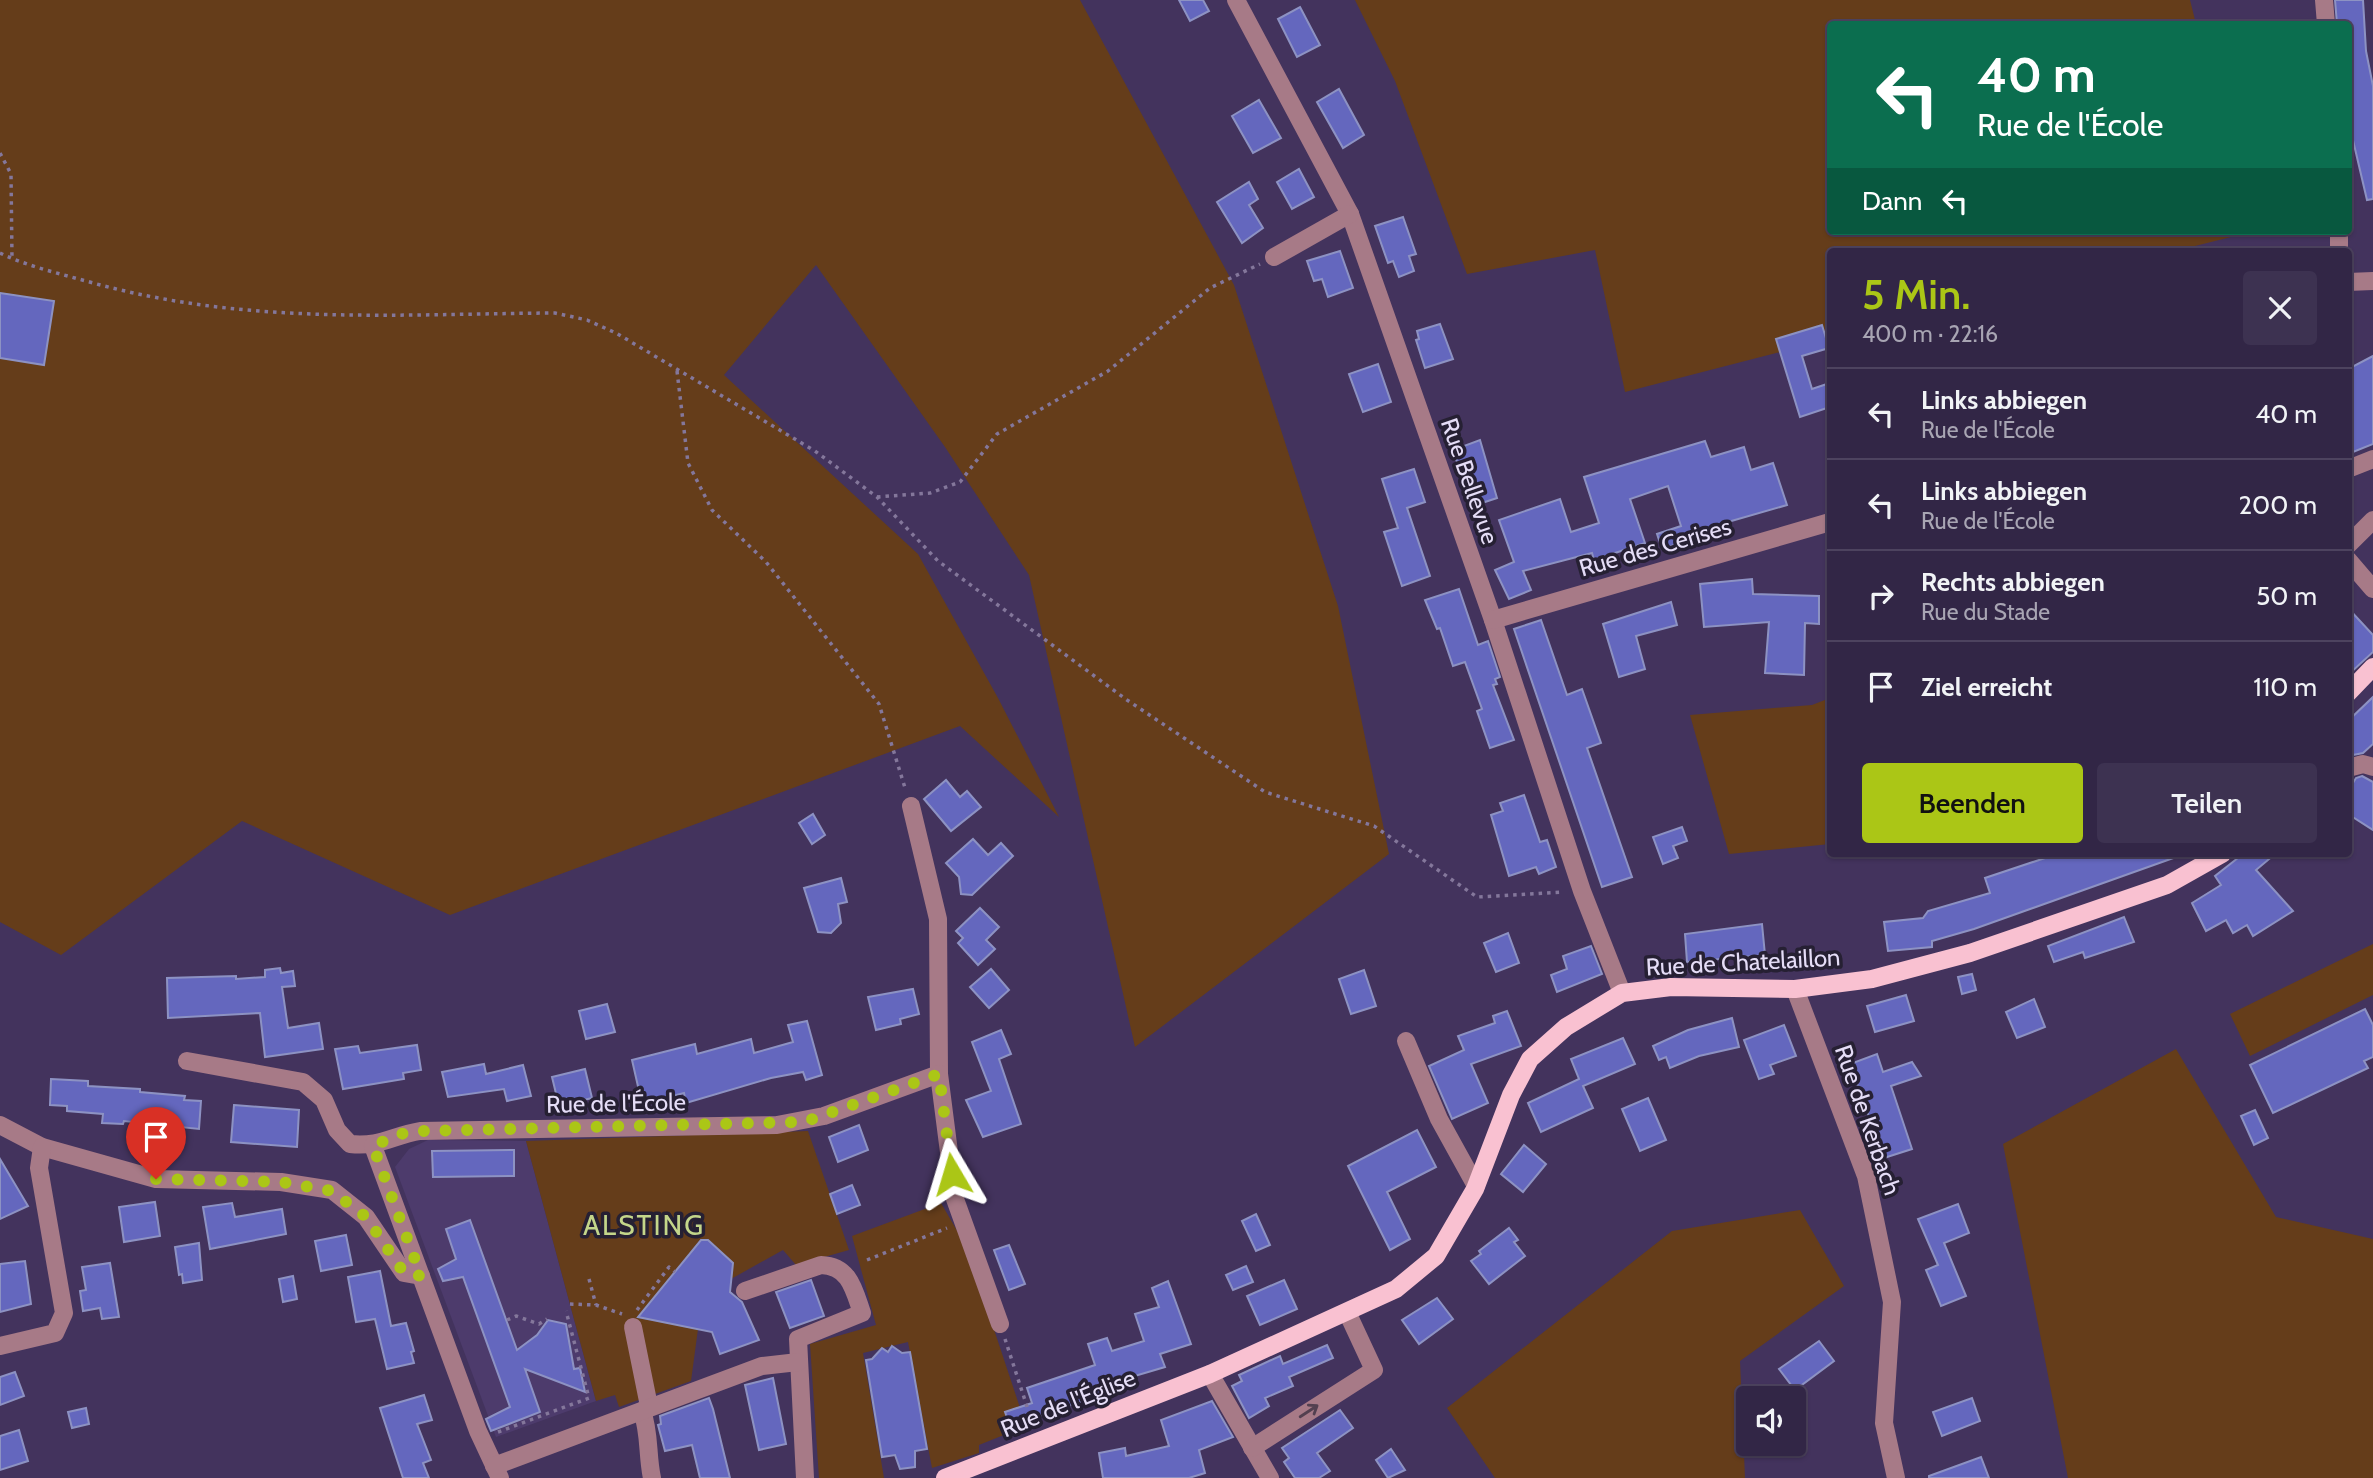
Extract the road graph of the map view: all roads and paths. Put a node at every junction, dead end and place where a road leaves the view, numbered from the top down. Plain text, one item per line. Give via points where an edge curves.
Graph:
1 (1236, 0) edge
2 (2323, 0) edge
3 (2326, 21) edge
4 (0, 153) edge
5 (1350, 214) junction
6 (0, 253) edge
7 (1274, 257) joint
8 (12, 259) junction
9 (2373, 281) edge
10 (2352, 282) edge
11 (677, 370) junction
12 (2372, 464) edge
13 (2352, 468) edge
14 (877, 497) junction
15 (2373, 520) edge
16 (1827, 523) edge
17 (2352, 541) edge
18 (2352, 565) edge
19 (2373, 589) edge
20 (1493, 620) junction
21 (2373, 667) edge
22 (2352, 689) edge
23 (911, 806) joint
24 (2217, 857) edge
25 (1582, 891) junction
26 (1795, 989) junction
27 (1622, 993) junction
28 (1406, 1041) dead end
29 (187, 1061) dead end
30 (939, 1074) junction
31 (0, 1125) edge
32 (373, 1146) junction
33 (42, 1147) junction
34 (1476, 1186) junction
35 (964, 1222) junction
36 (867, 1260) dead end
37 (675, 1272) dead end
38 (421, 1276) junction
39 (589, 1279) dead end
40 (745, 1291) dead end
41 (570, 1304) dead end
42 (596, 1305) junction
43 (566, 1311) dead end
44 (1348, 1312) junction
45 (507, 1320) dead end
46 (547, 1320) dead end
47 (1000, 1324) joint
48 (633, 1327) dead end
49 (0, 1346) edge
50 (798, 1362) junction
51 (1210, 1374) junction
52 (646, 1409) junction
53 (481, 1438) junction
54 (1038, 1440) junction
55 (1252, 1448) junction
56 (497, 1472) edge
57 (652, 1478) edge
58 (805, 1478) edge
59 (945, 1478) edge
60 (1270, 1478) edge
61 (1896, 1478) edge

1 - 5 street, Rue Bellevue
2 - 3 street
4 - 8 path via 11,174
5 - 7 street
5 - 20 street, Rue Bellevue
6 - 8 path
7 - 14 path via 1210,288 1108,371 997,434 960,482 930,493
8 - 11 path via 127,293 217,309 308,316 555,313 616,333
9 - 10 street
11 - 14 path via 815,452
11 - 23 path via 688,463 712,510 766,562 879,704
12 - 13 street
14 - 25 path via 938,561 1127,700 1265,792 1374,825 1477,897
15 - 17 street
16 - 20 street, Rue des Cerises
18 - 19 street
20 - 25 street, Rue Bellevue
21 - 22 main road
23 - 30 street via 938,919
24 - 26 main road, Rue de Chatelaillon via 2166,885 1970,953 1872,979
25 - 27 street, Rue Bellevue
26 - 27 main road, Rue de Chatelaillon via 1671,988
26 - 61 street, Rue de Kerbach via 1869,1189 1892,1301 1884,1423
27 - 34 main road, Rue de Chatelaillon via 1566,1027 1530,1059
28 - 34 street via 1439,1119
29 - 32 street via 303,1082 324,1100 337,1130 350,1144
30 - 32 street, Rue de l'École via 804,1122 420,1131
30 - 35 street via 955,1199
31 - 33 street
32 - 38 street
33 - 38 street via 156,1179 281,1182 332,1191 366,1217 404,1273
33 - 49 street via 39,1168 64,1313 55,1333
34 - 44 main road, Rue de Chatelaillon via 1436,1256 1396,1289
35 - 36 path
35 - 47 street
37 - 42 path via 669,1267 632,1318
38 - 53 street
39 - 42 path
40 - 50 street via 821,1265 849,1278 862,1313 798,1339
41 - 42 path
43 - 53 path via 589,1398
44 - 51 main road, Rue de Chatelaillon
55 -> 44 street via 1374,1370
45 - 46 path via 516,1316 540,1324
47 - 54 path
48 - 52 street
50 - 52 street via 762,1366
50 - 58 street
51 - 54 main road, Rue de l'Église
51 - 55 street
52 - 56 street
52 - 57 street via 646,1450
53 - 56 street
54 - 59 main road, Rue de l'Église
55 - 60 street

